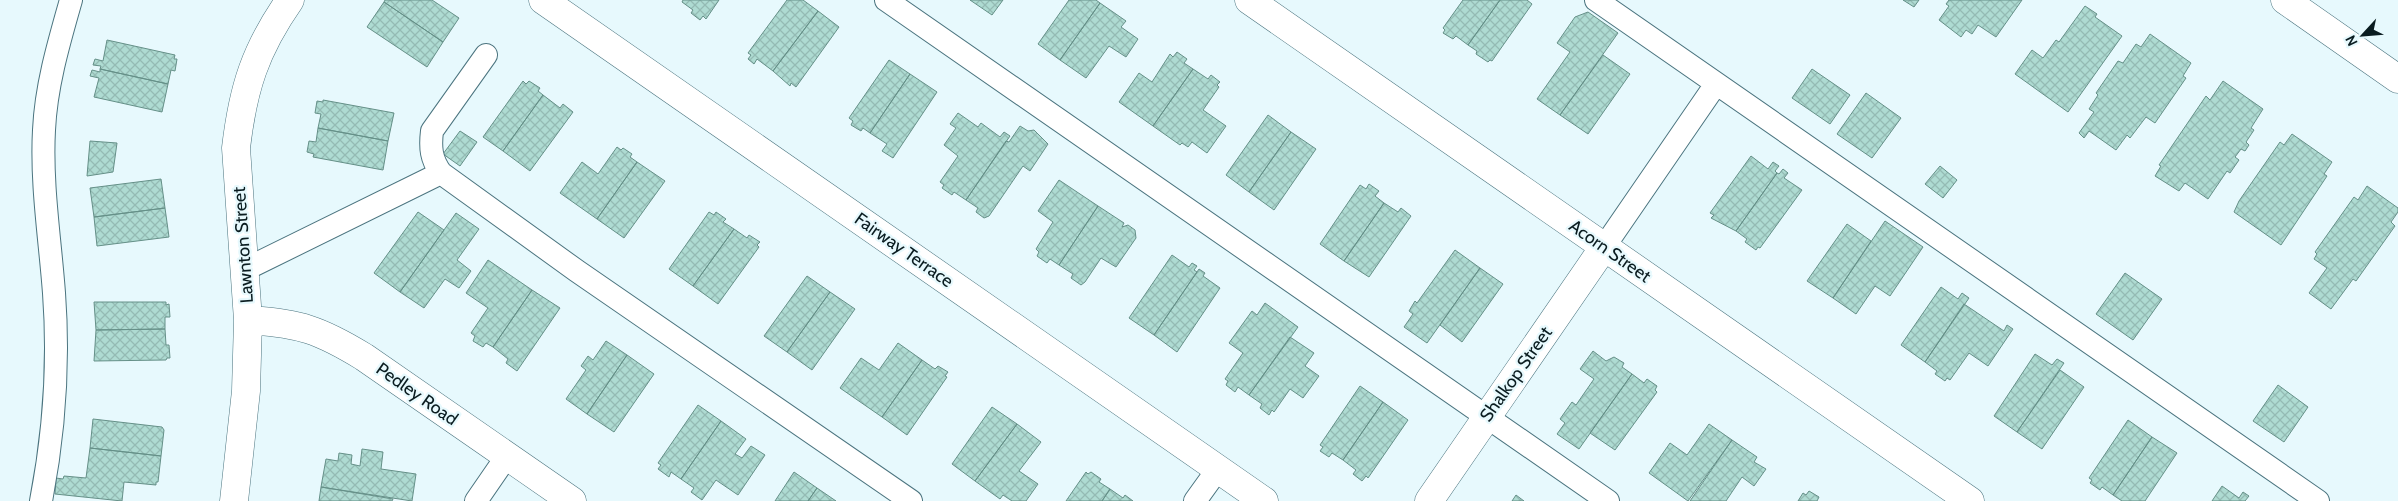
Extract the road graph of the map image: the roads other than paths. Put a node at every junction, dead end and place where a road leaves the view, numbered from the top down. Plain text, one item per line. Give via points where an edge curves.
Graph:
1 (71, 0) edge
2 (290, 0) edge
3 (543, 0) edge
4 (886, 0) edge
5 (1249, 0) edge
6 (1596, 0) edge
7 (2285, 0) edge
8 (486, 54) dead end
9 (2398, 79) edge
10 (1716, 84) junction
11 (441, 173) junction
12 (1604, 246) junction
13 (246, 269) junction
14 (248, 320) junction
15 (1486, 416) junction
16 (508, 456) junction
17 (1218, 468) junction
18 (41, 501) edge
19 (234, 501) edge
20 (476, 501) edge
21 (572, 501) edge
22 (911, 501) edge
23 (1195, 501) edge
24 (1264, 501) edge
25 (1429, 501) edge
26 (1608, 501) edge
27 (1970, 501) edge
28 (2318, 501) edge

1 - 18 lane via 50,85 44,129 44,179 54,286 55,347 52,412
2 - 13 street, Lawnton Street via 264,42 242,103 236,148
3 - 17 street, Fairway Terrace
4 - 15 lane
5 - 12 street, Acorn Street
6 - 10 lane
7 - 9 street
8 - 11 lane via 432,131 430,147 433,161
10 - 12 lane
10 - 28 lane
11 - 13 lane
11 - 22 lane via 577,271
12 - 15 street, Shalkop Street
12 - 27 street, Acorn Street
13 - 14 street, Lawnton Street
14 - 16 street, Pedley Road via 293,324 316,330 338,341
14 - 19 street, Lawnton Street via 246,391
15 - 25 street, Shalkop Street
15 - 26 lane
16 - 20 lane
16 - 21 street, Pedley Road
17 - 23 lane
17 - 24 street, Fairway Terrace

